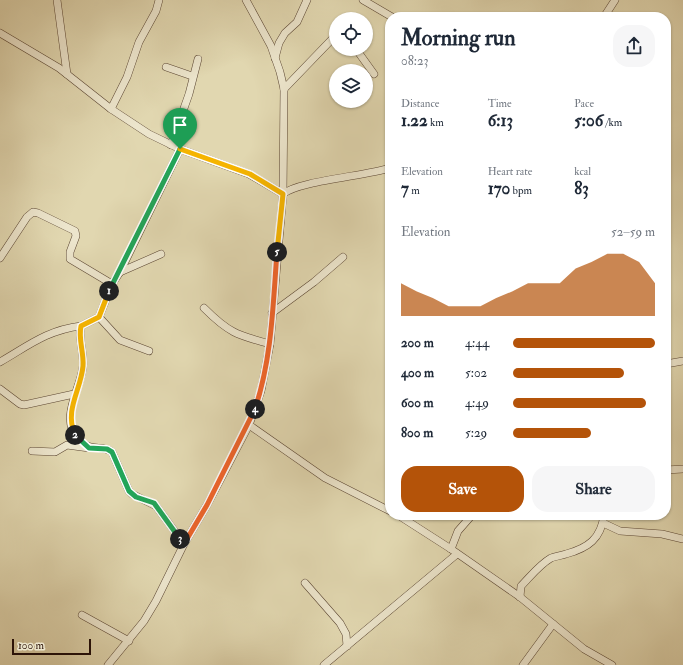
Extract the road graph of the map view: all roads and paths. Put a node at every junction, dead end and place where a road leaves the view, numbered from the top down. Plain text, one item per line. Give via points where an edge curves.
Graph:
1 (57, 0) edge
2 (160, 0) edge
3 (246, 0) edge
4 (307, 0) edge
5 (362, 0) edge
6 (615, 0) edge
7 (607, 12) edge
8 (385, 13) edge
9 (0, 33) edge
10 (329, 42) edge
11 (361, 56) edge
12 (275, 58) junction
13 (198, 59) dead end
14 (166, 67) dead end
15 (68, 74) junction
16 (374, 74) dead end
17 (192, 76) junction
18 (284, 89) junction
19 (111, 108) junction
20 (171, 145) junction
21 (180, 149) junction
22 (385, 169) edge
23 (283, 194) junction
24 (161, 254) dead end
25 (343, 257) dead end
26 (0, 258) edge
27 (120, 272) junction
28 (112, 284) junction
29 (204, 308) dead end
30 (272, 313) junction
31 (99, 317) junction
32 (81, 326) junction
33 (270, 344) junction
34 (148, 351) dead end
35 (683, 361) edge
36 (0, 362) edge
37 (671, 363) edge
38 (0, 389) edge
39 (74, 394) junction
40 (249, 425) junction
41 (89, 448) junction
42 (32, 451) dead end
43 (683, 469) edge
44 (671, 470) edge
45 (385, 508) edge
46 (407, 520) edge
47 (468, 520) edge
48 (603, 520) edge
49 (603, 524) junction
50 (683, 539) edge
51 (184, 544) junction
52 (454, 552) junction
53 (305, 583) dead end
54 (520, 597) junction
55 (82, 615) dead end
56 (553, 624) junction
57 (129, 640) junction
58 (347, 646) junction
59 (112, 664) edge
60 (328, 664) edge
61 (522, 665) edge
62 (612, 665) edge

1 - 15 street
2 - 19 street
3 - 12 street
4 - 12 street via 297,22 279,43
5 - 8 street
6 - 7 street
9 - 15 street
10 - 18 street
11 - 16 street
12 - 18 street
13 - 17 street
14 - 17 street
15 - 19 street
17 - 20 street via 189,94
18 - 23 street
19 - 20 street via 131,123
20 - 21 street
21 - 23 street via 250,174
21 - 27 street
22 - 23 street via 295,187
23 - 30 street
24 - 27 street
25 - 30 street
26 - 28 street via 27,217 33,212 38,213 75,231 70,258
27 - 28 street
28 - 31 street
29 - 33 street via 232,332
30 - 33 street
31 - 32 street
31 - 34 street via 120,340
32 - 36 street via 62,329 25,345
32 - 39 street via 83,365
33 - 40 street via 261,391
35 - 37 street
38 - 39 street via 24,405
39 - 41 street via 72,426 79,440
40 - 45 street via 325,478
40 - 51 street
41 - 42 street via 67,445 55,452
41 - 51 street via 107,449 112,452 129,491 156,506
43 - 44 street
46 - 52 street
47 - 52 street via 458,531
48 - 49 street
49 - 50 street via 620,532 662,534
49 - 54 street via 594,541 583,550 553,557 546,562 521,586
51 - 57 street via 156,601
52 - 54 street
52 - 58 street
53 - 58 street via 340,623 346,634
54 - 56 street
55 - 57 street
56 - 61 street
56 - 62 street via 584,649
57 - 59 street
58 - 60 street

